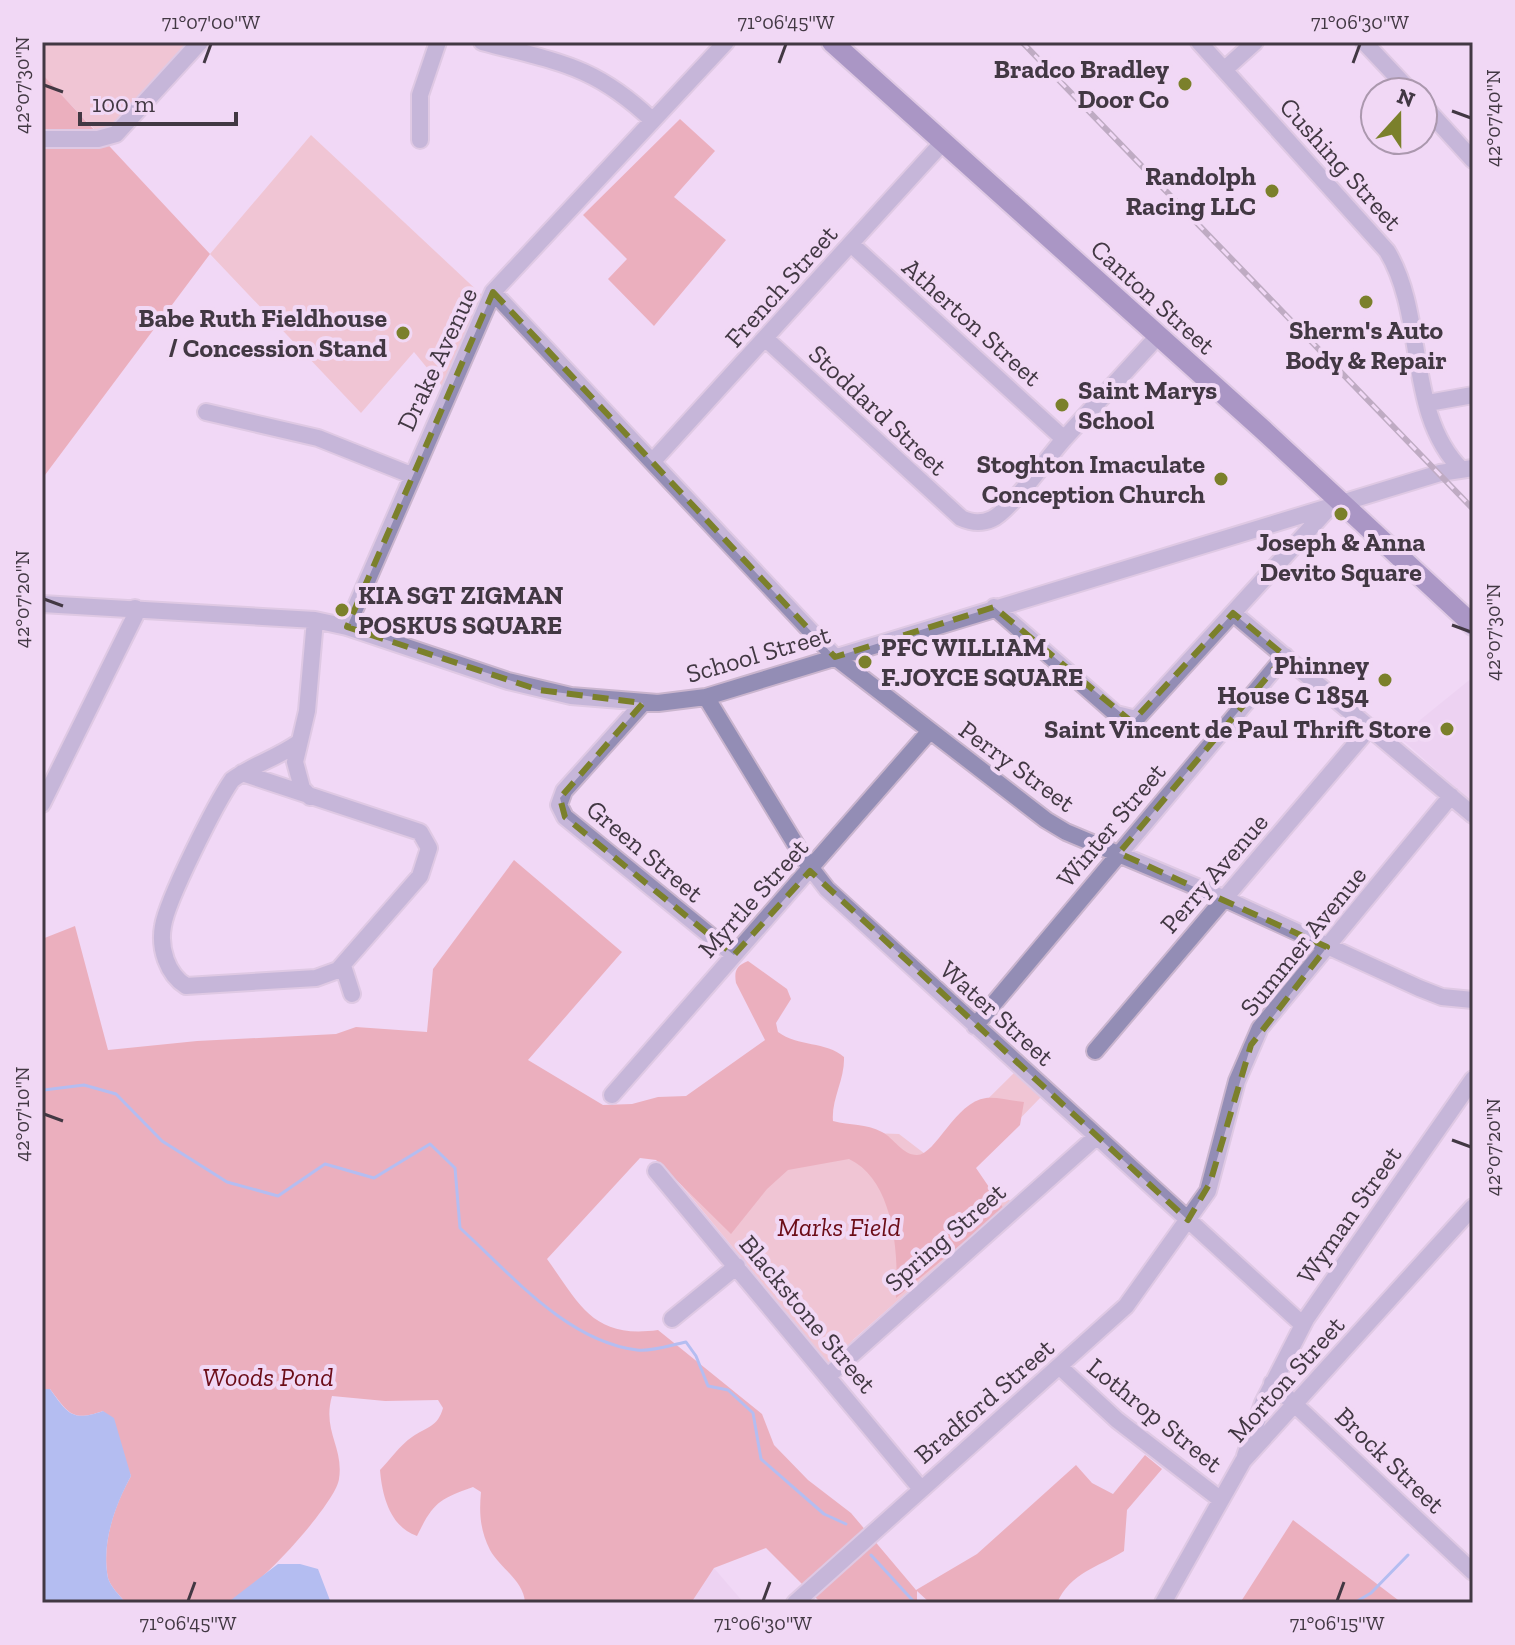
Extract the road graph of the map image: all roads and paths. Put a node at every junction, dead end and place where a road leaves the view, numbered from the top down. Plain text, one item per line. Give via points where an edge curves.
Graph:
1 (200, 42) edge
2 (438, 42) edge
3 (482, 42) edge
4 (726, 42) edge
5 (832, 42) edge
6 (1199, 42) edge
7 (1255, 42) edge
8 (1364, 42) edge
9 (1224, 70) junction
10 (1396, 76) edge
11 (652, 120) junction
12 (1439, 123) edge
13 (42, 139) edge
14 (420, 140) dead end
15 (943, 142) junction
16 (1473, 160) edge
17 (851, 244) junction
18 (493, 292) junction
19 (1158, 336) junction
20 (766, 339) junction
21 (1473, 395) edge
22 (1428, 403) junction
23 (206, 412) dead end
24 (1064, 439) junction
25 (653, 461) junction
26 (1468, 469) edge
27 (411, 475) junction
28 (1335, 505) junction
29 (42, 604) edge
30 (994, 607) junction
31 (135, 608) junction
32 (1233, 613) junction
33 (315, 620) junction
34 (1473, 625) edge
35 (347, 627) junction
36 (1285, 656) junction
37 (835, 657) junction
38 (706, 697) junction
39 (644, 702) junction
40 (1370, 727) junction
41 (929, 732) junction
42 (298, 743) junction
43 (242, 773) junction
44 (1451, 796) junction
45 (310, 797) junction
46 (42, 804) edge
47 (1473, 815) edge
48 (1119, 853) junction
49 (811, 870) junction
50 (1223, 898) junction
51 (1327, 947) junction
52 (734, 955) junction
53 (343, 966) junction
54 (352, 994) dead end
55 (1473, 1000) edge
56 (975, 1026) junction
57 (1095, 1051) dead end
58 (1473, 1079) edge
59 (612, 1095) dead end
60 (1096, 1137) junction
61 (656, 1171) dead end
62 (1473, 1207) edge
63 (1188, 1220) junction
64 (737, 1266) junction
65 (672, 1319) dead end
66 (1303, 1325) junction
67 (1060, 1367) junction
68 (828, 1376) junction
69 (1272, 1383) junction
70 (1296, 1404) junction
71 (1243, 1461) junction
72 (921, 1489) junction
73 (1221, 1500) junction
74 (1473, 1572) edge
75 (795, 1603) edge
76 (1163, 1603) edge

1 - 13 street via 111,137
2 - 14 street via 420,95
3 - 11 street via 594,74
4 - 11 street, Drake Avenue
5 - 15 main road, Canton Street
6 - 9 street, Cushing Street
7 - 9 street
8 - 10 street
9 - 22 street, Cushing Street via 1387,251 1405,288
11 - 18 street, Drake Avenue
12 - 16 street
15 - 17 street, French Street
15 - 19 main road, Canton Street
17 - 20 street, French Street
17 - 24 street, Atherton Street
18 - 25 street, Perry Street
18 - 27 street, Drake Avenue
19 - 24 street
19 - 28 main road, Canton Street
20 - 24 street, Stoddard Street via 970,522 998,516
20 - 25 street, French Street
21 - 22 street
22 - 26 street, Cushing Street via 1449,457
23 - 27 street via 318,438
25 - 37 street, Perry Street
26 - 28 street, School Street
27 - 35 street, Drake Avenue
28 - 30 street, School Street
28 - 32 street
28 - 34 main road, Canton Street
29 - 31 street, School Street
30 - 32 street via 1116,714 1131,720
30 - 37 street, School Street
31 - 33 street, School Street
31 - 46 street
32 - 36 street
33 - 35 street, School Street
33 - 42 street via 307,711
35 - 39 street, School Street via 539,690
36 - 40 street
36 - 48 street, Winter Street
37 - 38 street, School Street
37 - 41 street, Perry Street
38 - 39 street, School Street
38 - 49 street, Water Street
39 - 52 street, Green Street via 564,791 559,805 565,817
40 - 44 street
40 - 50 street, Perry Avenue
41 - 48 street, Perry Street via 1046,820
41 - 49 street, Myrtle Street
42 - 43 street
42 - 45 street via 298,776
43 - 45 street
43 - 53 street via 228,786 167,913 162,937 173,976 193,987 316,978
44 - 47 street
44 - 51 street, Summer Avenue
45 - 53 street via 420,832 428,842 420,876
48 - 50 street, Perry Street
48 - 56 street, Winter Street
49 - 52 street, Myrtle Street
49 - 56 street, Water Street
50 - 51 street, Perry Street
50 - 57 street, Perry Avenue
51 - 55 street, Perry Street via 1430,993
51 - 63 street, Summer Avenue via 1268,1016 1251,1045 1210,1183
52 - 59 street, Myrtle Street
53 - 54 street
56 - 60 street, Water Street
58 - 66 street, Wyman Street
60 - 63 street, Water Street
60 - 68 street, Spring Street
61 - 64 street, Blackstone Street
62 - 70 street, Morton Street
63 - 66 street, Water Street
63 - 67 street, Bradford Street via 1126,1306
64 - 65 street
64 - 68 street, Blackstone Street
66 - 69 street, Wyman Street
67 - 72 street, Bradford Street
67 - 73 street, Lothrop Street via 1117,1420
68 - 72 street, Blackstone Street
69 - 70 street, Brock Street
69 - 71 street, Wyman Street
70 - 71 street, Morton Street
70 - 74 street, Brock Street
71 - 73 street, Morton Street
72 - 75 street, Bradford Street
73 - 76 street, Morton Street

